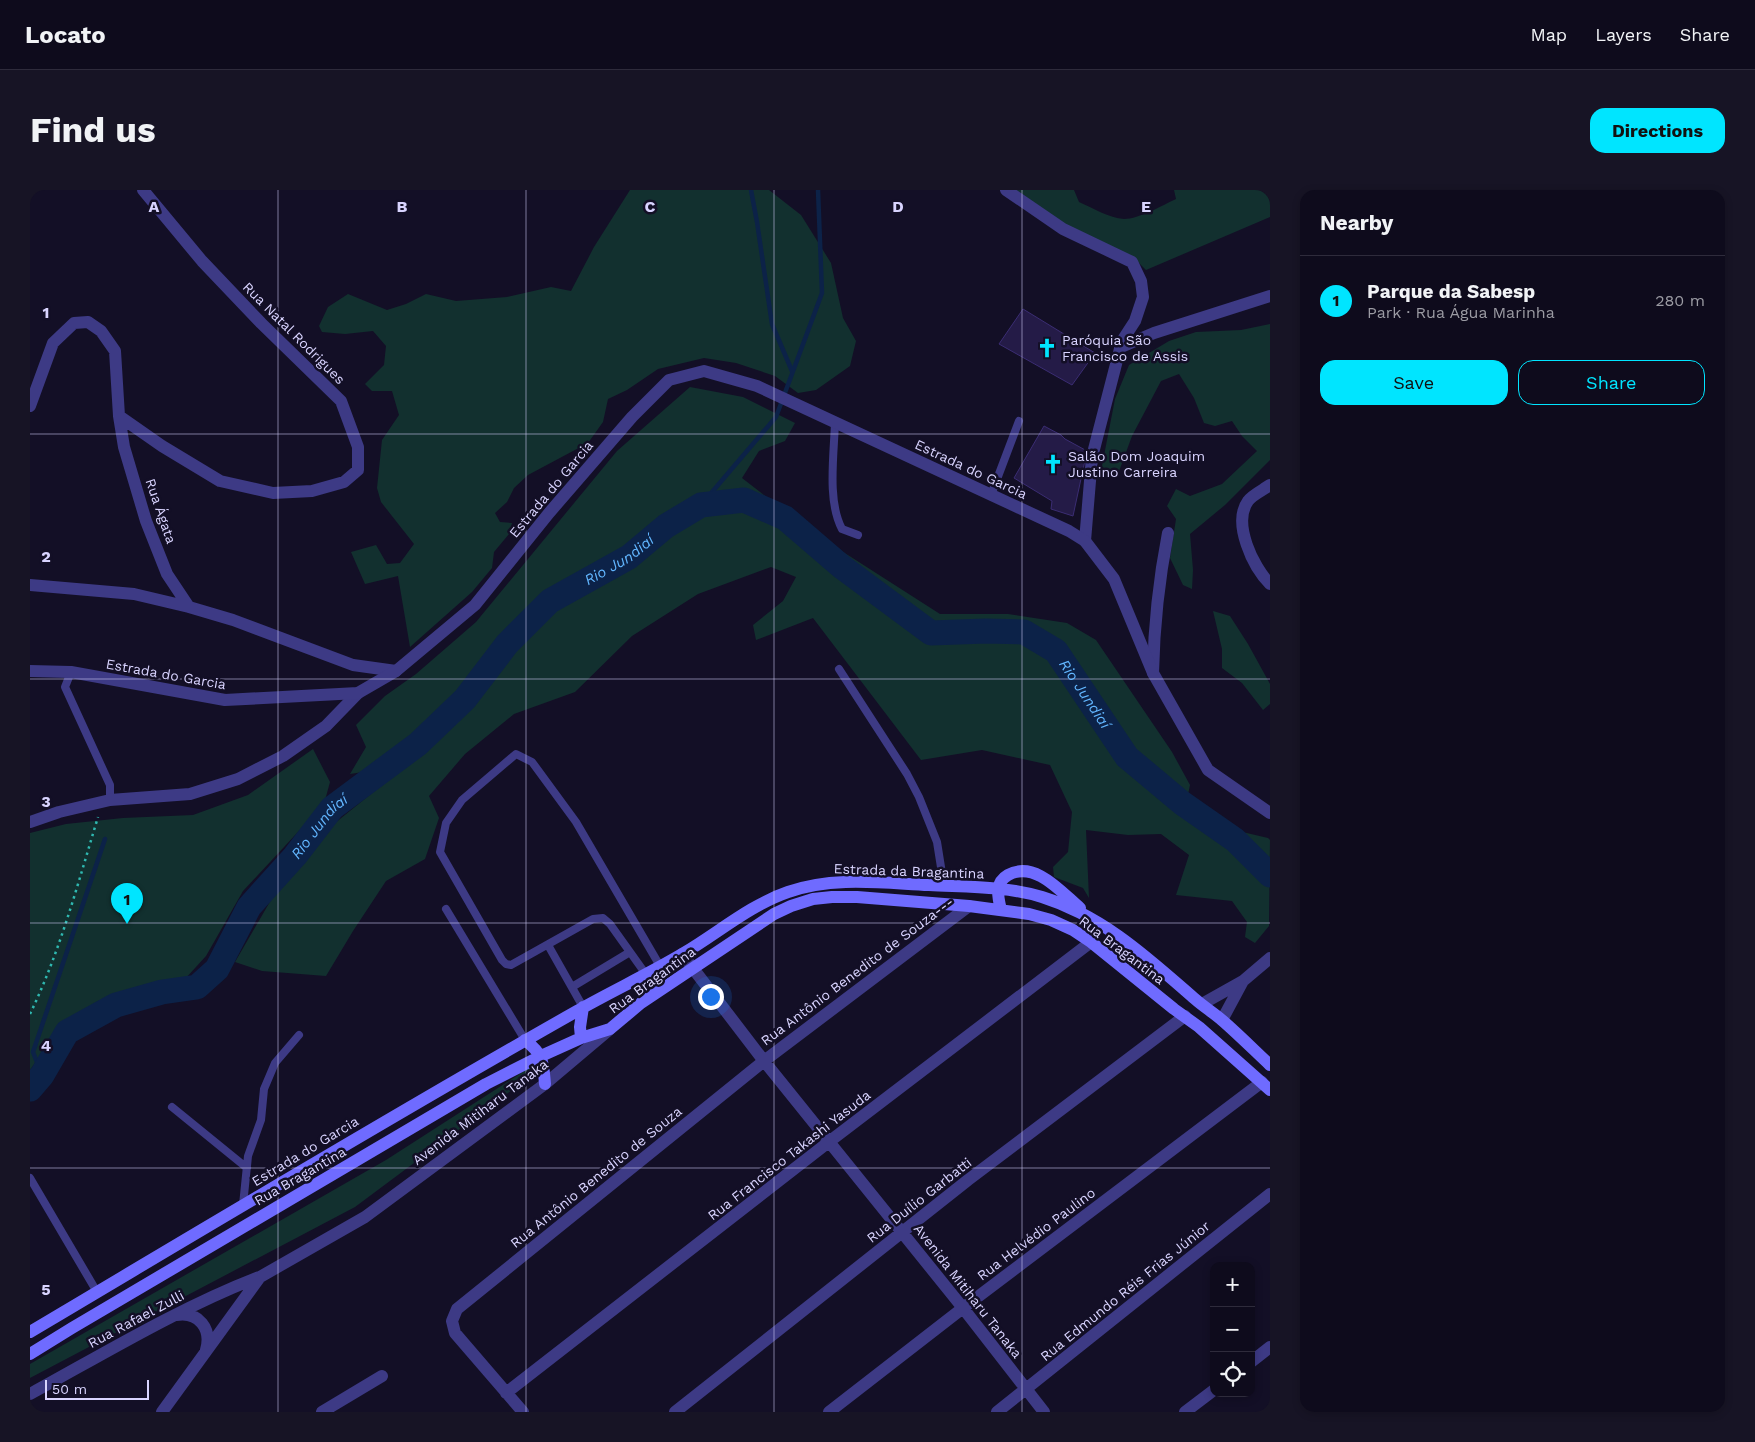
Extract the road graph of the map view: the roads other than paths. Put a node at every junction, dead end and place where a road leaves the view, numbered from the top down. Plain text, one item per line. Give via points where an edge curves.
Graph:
1 (143, 190) edge
2 (1006, 190) edge
3 (1270, 296) edge
4 (1121, 347) junction
5 (30, 406) edge
6 (120, 416) junction
7 (1019, 421) dead end
8 (834, 422) junction
9 (1270, 485) edge
10 (991, 495) junction
11 (1168, 533) dead end
12 (858, 535) dead end
13 (1085, 541) junction
14 (1270, 584) edge
15 (30, 585) edge
16 (190, 607) junction
17 (839, 669) dead end
18 (30, 671) edge
19 (396, 671) junction
20 (72, 672) junction
21 (1153, 673) junction
22 (358, 693) junction
23 (110, 800) junction
24 (1270, 813) edge
25 (30, 822) edge
26 (944, 886) junction
27 (997, 889) junction
28 (930, 902) junction
29 (969, 906) junction
30 (446, 909) dead end
31 (1001, 910) junction
32 (1090, 916) junction
33 (1091, 942) junction
34 (548, 945) junction
35 (630, 952) junction
36 (682, 954) junction
37 (1270, 958) edge
38 (660, 966) junction
39 (693, 968) junction
40 (645, 973) junction
41 (1242, 981) junction
42 (572, 987) junction
43 (596, 999) joint
44 (1202, 1004) junction
45 (583, 1008) junction
46 (1185, 1016) junction
47 (1217, 1016) junction
48 (610, 1029) junction
49 (299, 1035) dead end
50 (581, 1038) junction
51 (525, 1040) junction
52 (541, 1056) junction
53 (764, 1061) junction
54 (1270, 1065) edge
55 (545, 1084) junction
56 (1266, 1086) edge
57 (172, 1107) dead end
58 (830, 1141) junction
59 (247, 1168) junction
60 (30, 1178) edge
61 (1270, 1194) edge
62 (243, 1205) junction
63 (902, 1231) junction
64 (260, 1277) junction
65 (96, 1292) junction
66 (963, 1308) junction
67 (172, 1316) junction
68 (30, 1332) edge
69 (1270, 1347) edge
70 (205, 1353) junction
71 (30, 1354) edge
72 (1255, 1359) edge
73 (382, 1376) dead end
74 (1026, 1390) junction
75 (506, 1393) junction
76 (1210, 1393) edge
77 (30, 1394) edge
78 (162, 1412) edge
79 (322, 1412) edge
80 (523, 1412) edge
81 (675, 1412) edge
82 (829, 1412) edge
83 (997, 1412) edge
84 (1044, 1412) edge
85 (1185, 1412) edge

1 - 6 street, Rua Natal Rodrigues via 209,268 341,401 358,447 358,470 344,482 312,491 273,493 255,489 220,481
2 - 4 street via 1063,229 1132,262 1141,281 1143,297
3 - 4 street via 1154,333
4 - 13 street via 1092,456
5 - 6 street, Rua Ágata via 53,343 74,323 88,322 101,331 115,351
6 - 16 street, Rua Ágata via 124,447 146,520 167,574
7 - 10 lane
8 - 10 street, Estrada do Garcia
8 - 12 lane via 833,503 842,529
8 - 19 street, Estrada do Garcia via 757,386 704,371 669,380 632,417 475,604
9 - 14 street via 1248,500 1241,517 1244,537 1262,576
10 - 13 street, Estrada do Garcia
11 - 21 street via 1161,572
13 - 21 street via 1114,579
15 - 16 street via 134,594
16 - 19 street via 353,665
17 - 26 lane via 919,797 937,842
18 - 20 street, Estrada do Garcia
19 - 22 street, Estrada do Garcia
20 - 22 street, Estrada do Garcia via 224,700
20 - 23 lane via 65,688 110,785
21 - 24 street via 1208,770
22 - 23 street via 326,726 283,756 238,779 190,794
23 - 25 street
26 - 27 main road, Estrada da Bragantina
26 - 28 main road via 939,896
26 - 36 main road, Estrada da Bragantina via 855,882 809,886 768,901
27 - 31 main road
27 - 32 main road, Estrada da Bragantina via 1022,891
27 - 32 main road via 1009,874 1027,871 1048,881
28 - 29 main road, Rua Bragantina
28 - 39 main road, Rua Bragantina via 857,897 813,899 774,914
29 - 31 main road, Rua Bragantina
29 - 53 street, Rua Antônio Benedito de Souza---
30 - 51 lane
31 - 33 main road, Rua Bragantina via 1051,920
32 - 44 main road, Estrada da Bragantina via 1157,964
33 - 46 main road, Rua Bragantina
33 - 58 street, Rua Francisco Takashi Yasuda
34 - 35 lane via 594,919 603,918
34 - 38 lane via 511,965 506,964 440,852 446,823 462,800 516,754 532,762 576,822
34 - 42 lane
35 - 40 lane
35 - 42 lane
36 - 38 main road, Estrada da Bragantina
36 - 39 street, Avenida Mitiharu Tanaka
37 - 41 street
38 - 40 main road, Estrada da Bragantina
39 - 48 main road, Rua Bragantina via 641,1003
39 - 53 street, Avenida Mitiharu Tanaka
40 - 43 main road, Estrada da Bragantina
41 - 44 street
41 - 47 street
42 - 45 lane
43 - 45 main road, Estrada do Garcia
44 - 47 main road, Estrada da Bragantina
45 - 50 main road
45 - 51 main road, Estrada do Garcia
46 - 56 main road, Rua Bragantina
46 - 63 street, Rua Duílio Garbatti
47 - 54 main road
48 - 50 main road, Rua Bragantina
48 - 55 street, Avenida Mitiharu Tanaka
49 - 59 lane via 275,1063 264,1089 261,1120
50 - 52 main road, Rua Bragantina
51 - 52 main road
51 - 62 main road, Estrada do Garcia
52 - 55 main road
52 - 71 main road, Rua Bragantina via 478,1089
53 - 58 street, Avenida Mitiharu Tanaka
53 - 75 street, Rua Antônio Benedito de Souza via 457,1309 452,1321 455,1333
55 - 64 street, Avenida Mitiharu Tanaka via 365,1217
56 - 66 street, Rua Helvédio Paulino
57 - 59 lane
58 - 63 street, Avenida Mitiharu Tanaka
58 - 75 street, Rua Francisco Takashi Yasuda
59 - 62 lane
60 - 65 lane
61 - 74 street, Rua Edmundo Réis Frias Júnior
62 - 65 main road, Estrada do Garcia
63 - 66 street, Avenida Mitiharu Tanaka
63 - 81 street, Rua Duílio Garbatti
64 - 67 street, Rua Rafael Zulli
64 - 70 street
65 - 68 main road, Estrada do Garcia
66 - 74 street, Avenida Mitiharu Tanaka
66 - 82 street, Rua Helvédio Paulino
67 - 70 street via 184,1314 197,1318 205,1328 208,1340
67 - 77 street, Rua Rafael Zulli
69 - 72 street
70 - 78 street
73 - 79 street
74 - 83 street, Rua Edmundo Réis Frias Júnior
74 - 84 street, Avenida Mitiharu Tanaka
75 - 80 street
76 - 85 street

